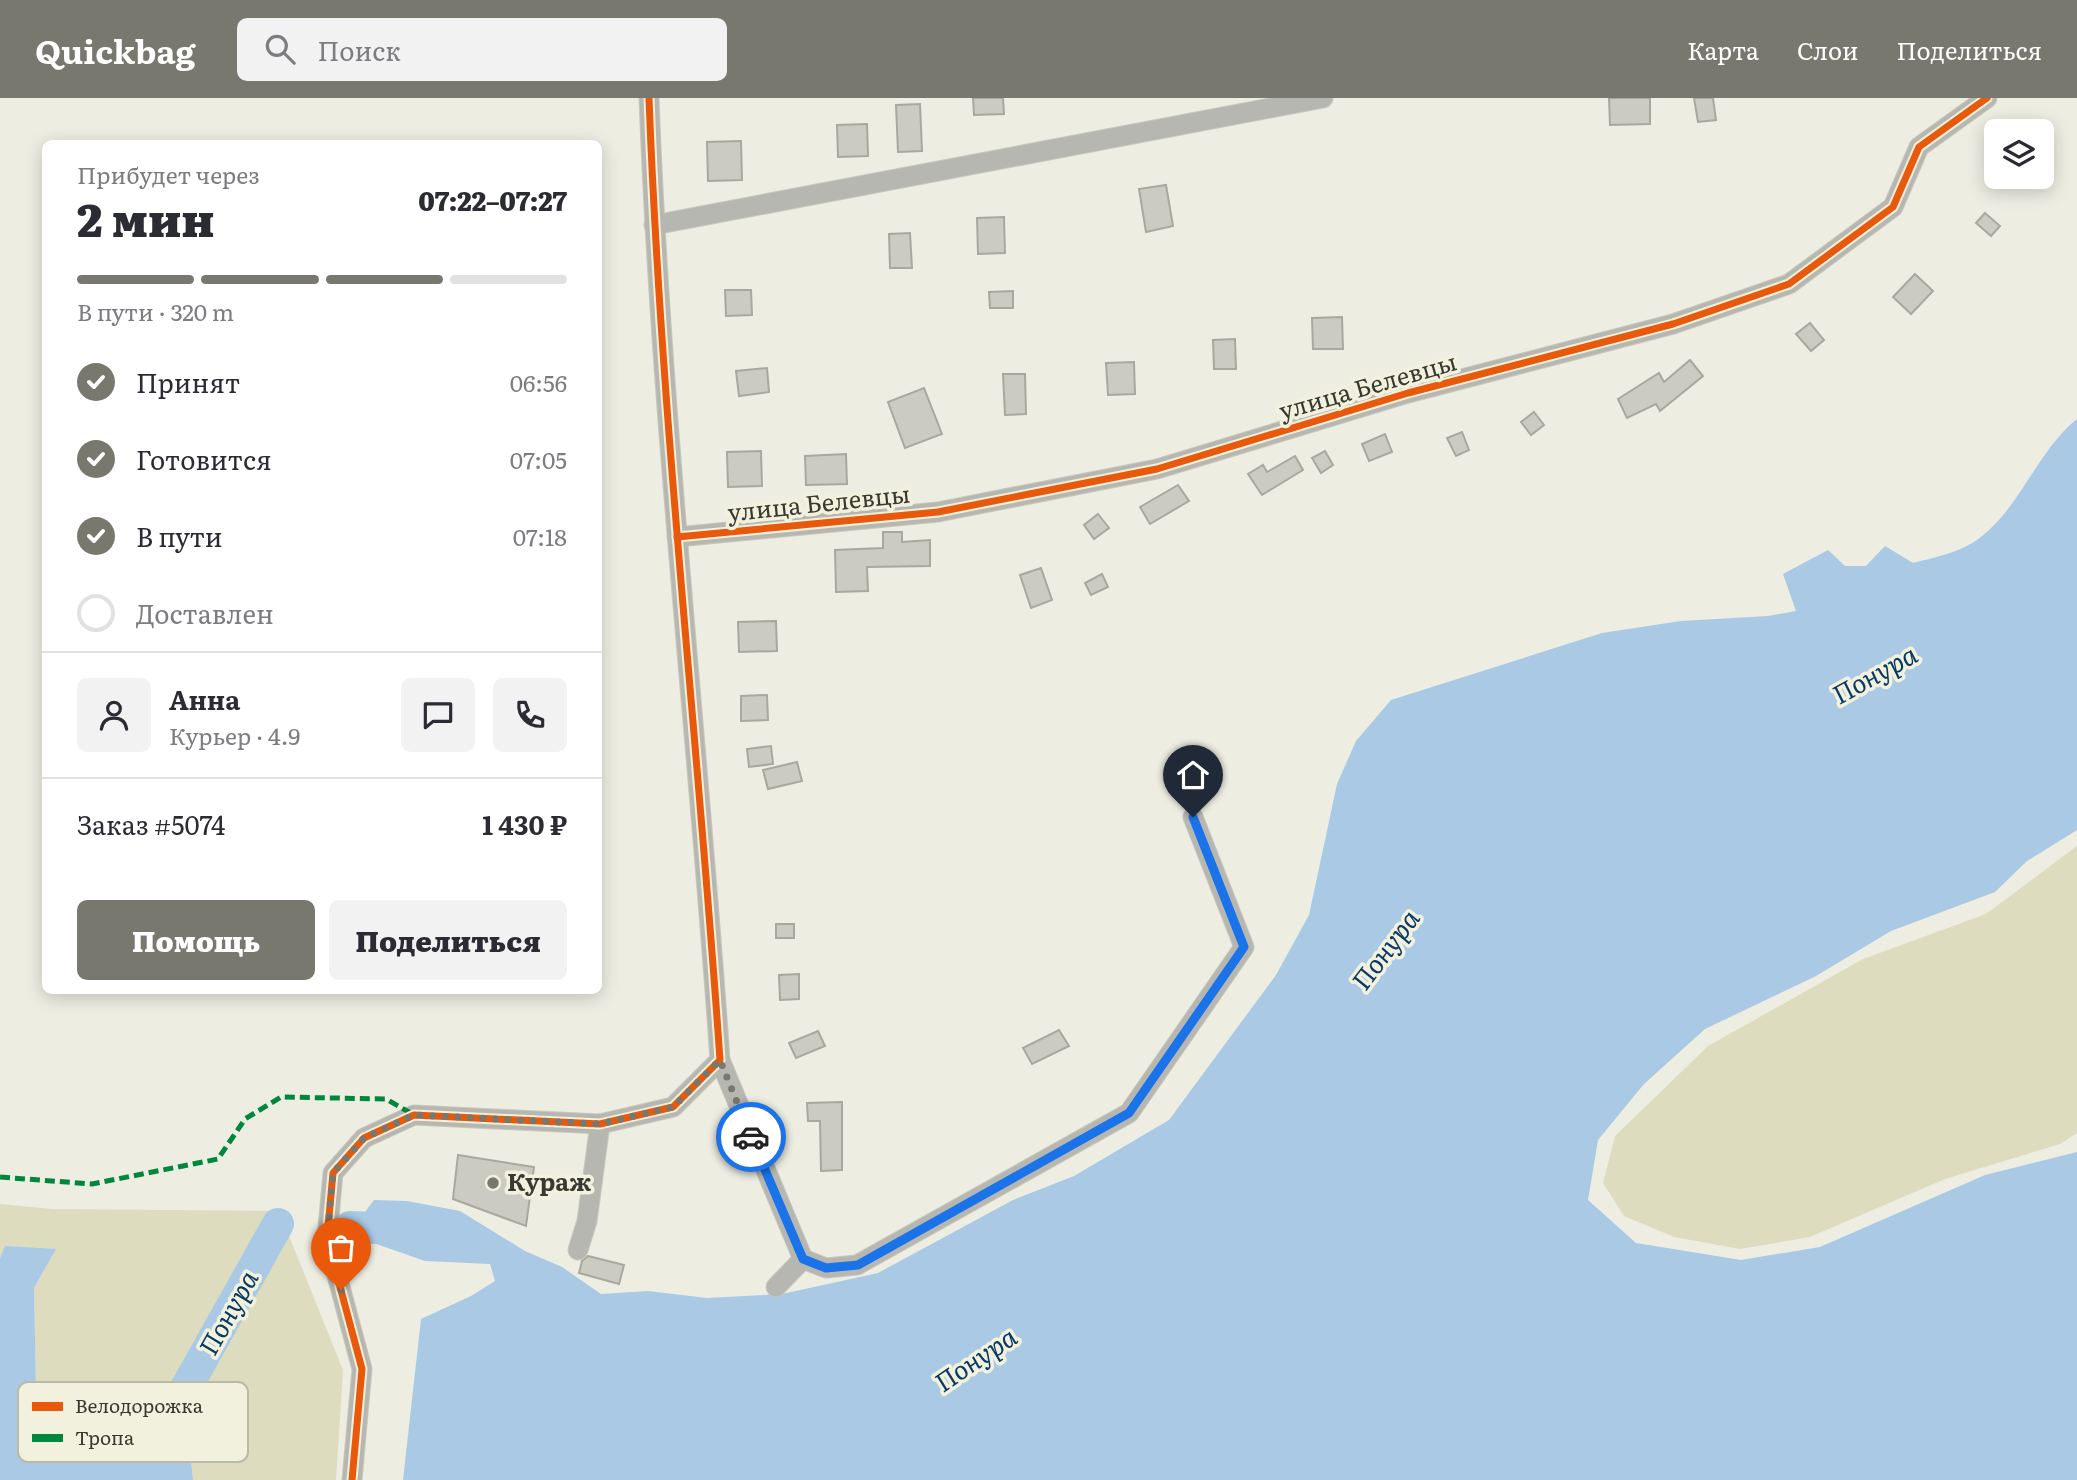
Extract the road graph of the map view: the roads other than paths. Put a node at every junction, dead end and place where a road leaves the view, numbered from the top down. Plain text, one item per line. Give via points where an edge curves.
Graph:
1 (649, 98) edge
2 (1322, 98) edge
3 (1987, 98) edge
4 (654, 225) junction
5 (677, 537) junction
6 (1193, 817) dead end
7 (720, 1060) junction
8 (600, 1124) junction
9 (578, 1250) dead end
10 (803, 1259) junction
11 (776, 1287) dead end
12 (352, 1480) edge

1 - 4 street
2 - 4 street
3 - 5 street, улица Белевцы via 1919,147 1893,208 1789,284 1673,324 1408,393 1157,469 938,512
4 - 5 street
5 - 7 street
6 - 10 street via 1244,947 1129,1113 858,1265 826,1268
7 - 8 street via 673,1107
7 - 10 street
8 - 9 street via 587,1221
8 - 12 street via 414,1115 364,1138 333,1173 327,1238 362,1369
10 - 11 street

